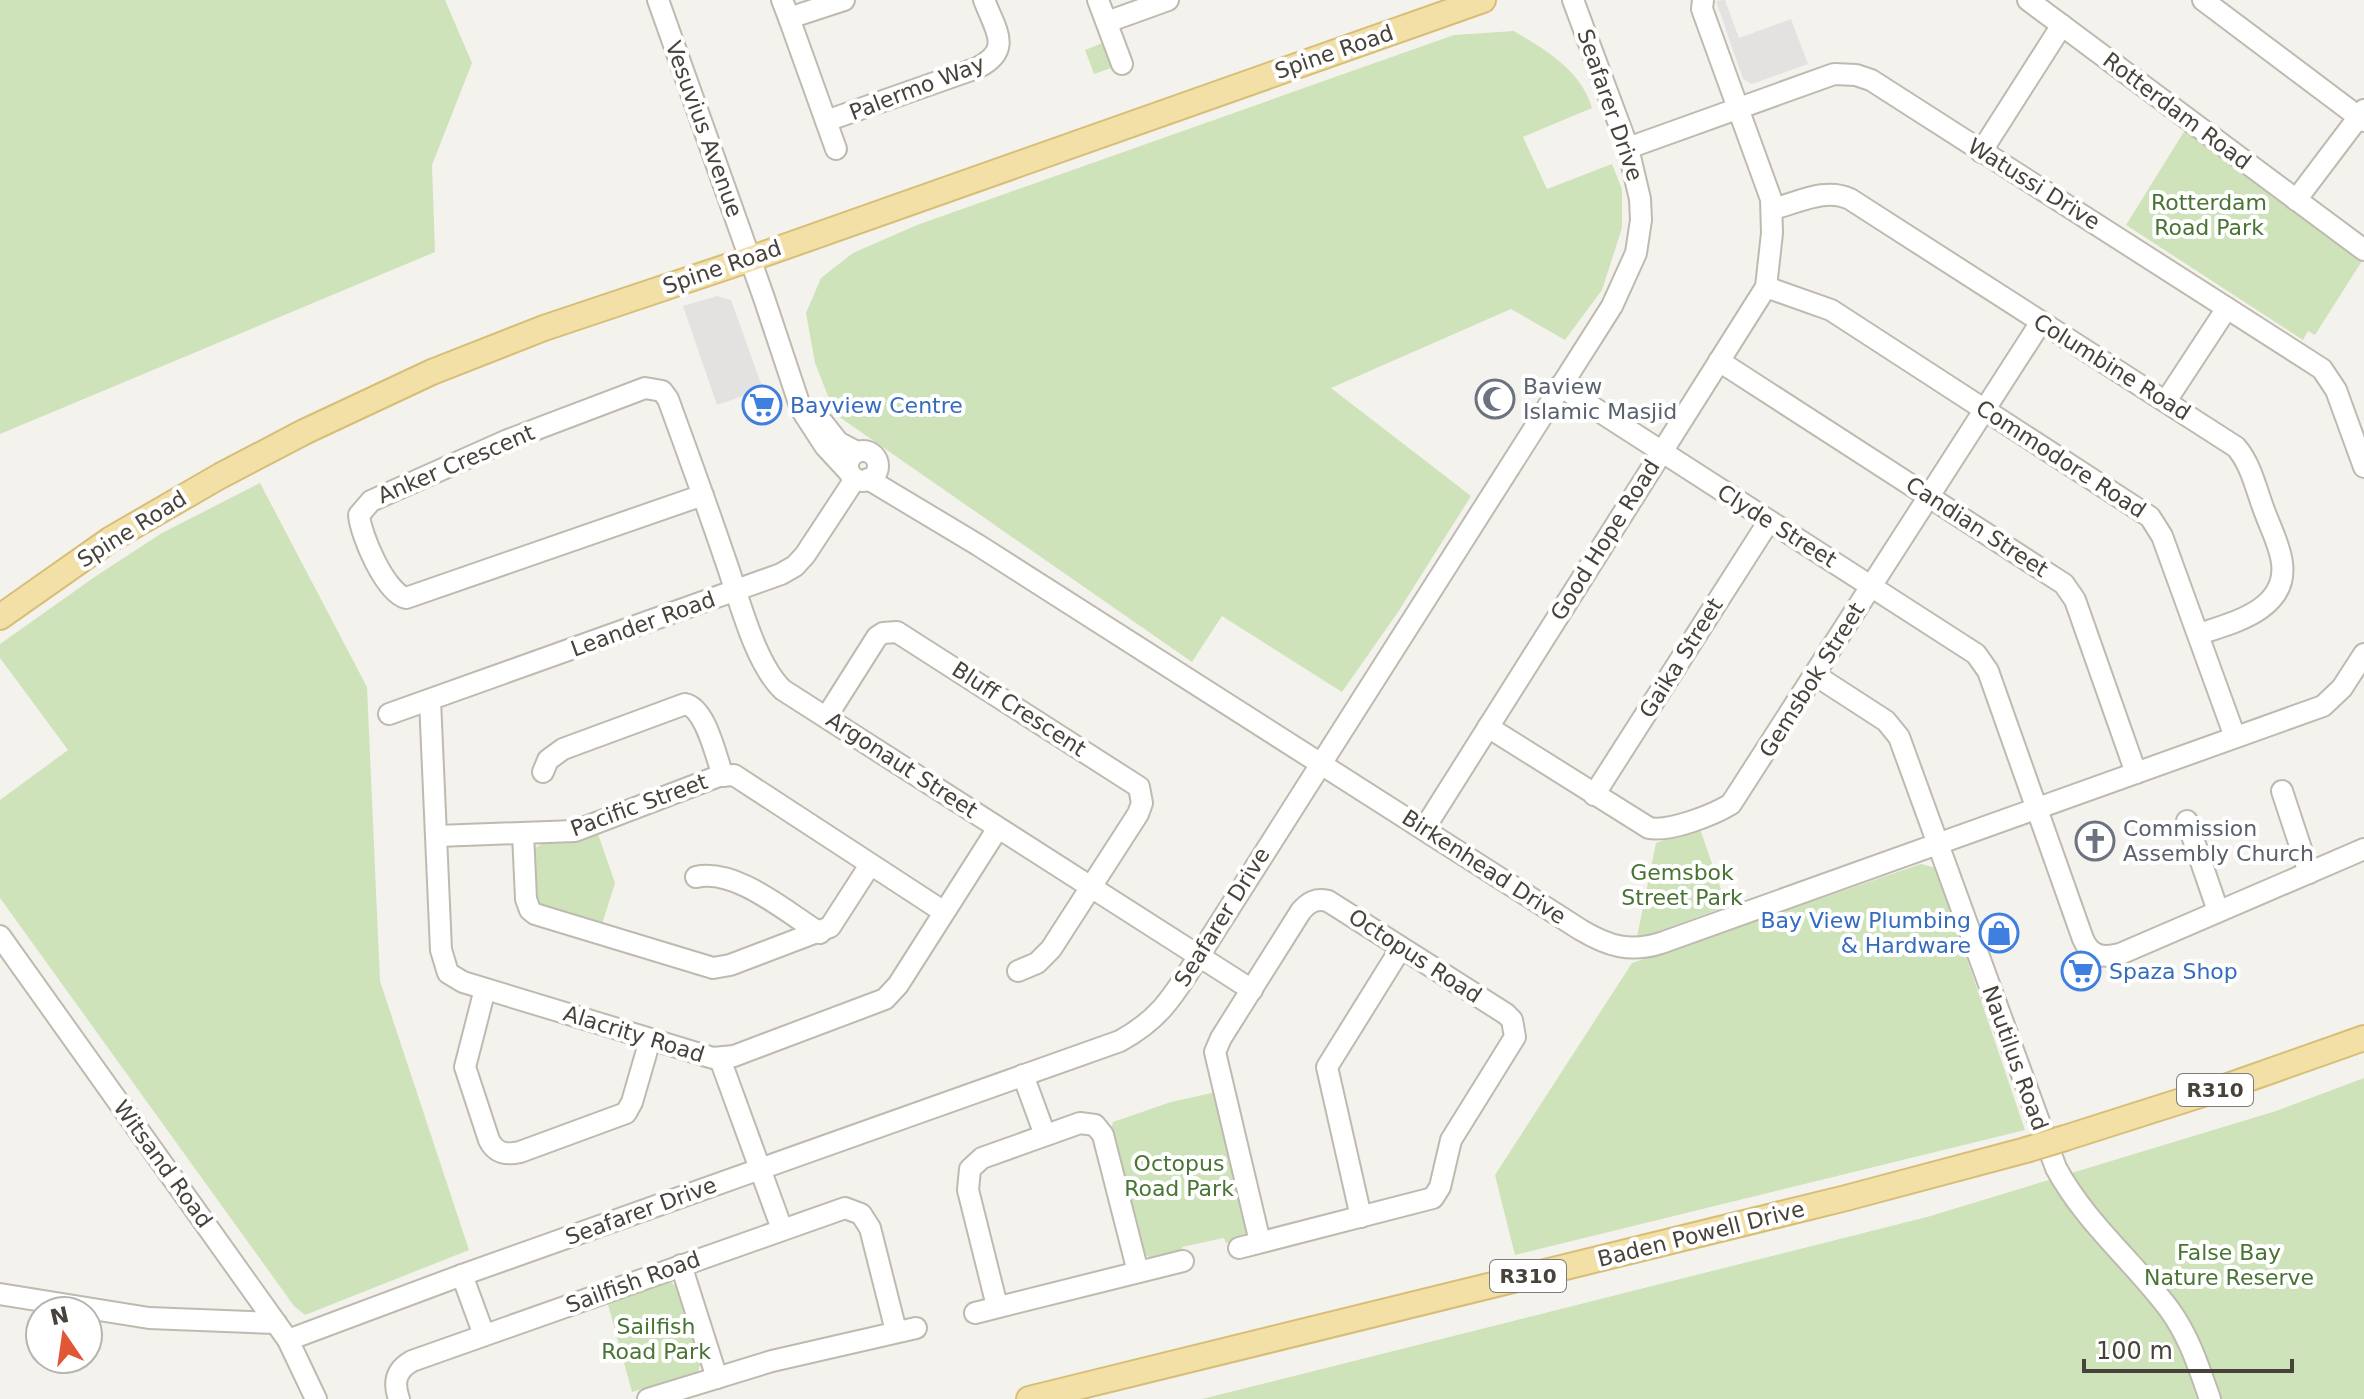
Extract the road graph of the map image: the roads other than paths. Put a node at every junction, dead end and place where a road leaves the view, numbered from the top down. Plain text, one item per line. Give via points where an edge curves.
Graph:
1 (658, 0) edge
2 (844, 0) edge
3 (984, 0) edge
4 (1098, 0) edge
5 (1168, 0) edge
6 (1483, 0) edge
7 (1573, 0) edge
8 (1703, 0) edge
9 (2028, 0) edge
10 (2203, 0) edge
11 (785, 9) edge
12 (1107, 22) junction
13 (2062, 25) junction
14 (1122, 64) dead end
15 (1738, 109) junction
16 (2362, 116) edge
17 (826, 121) junction
18 (1628, 148) junction
19 (836, 149) dead end
20 (1981, 152) junction
21 (2296, 200) junction
22 (1772, 209) junction
23 (2364, 250) edge
24 (750, 259) junction
25 (1766, 287) junction
26 (2227, 308) junction
27 (2041, 322) junction
28 (1719, 361) junction
29 (792, 381) junction
30 (1560, 386) junction
31 (2166, 401) junction
32 (1985, 409) junction
33 (2360, 445) edge
34 (857, 452) joint
35 (1661, 452) junction
36 (2364, 467) edge
37 (862, 475) junction
38 (703, 495) junction
39 (1929, 497) junction
40 (1769, 521) junction
41 (1872, 586) junction
42 (736, 591) junction
43 (0, 617) edge
44 (2199, 634) junction
45 (2364, 654) edge
46 (1815, 675) junction
47 (430, 700) junction
48 (389, 714) dead end
49 (827, 716) junction
50 (1488, 727) junction
51 (2235, 737) junction
52 (1320, 762) junction
53 (543, 772) dead end
54 (2136, 773) junction
55 (723, 776) junction
56 (2282, 791) dead end
57 (1594, 795) junction
58 (2038, 807) junction
59 (2187, 821) dead end
60 (998, 828) junction
61 (1424, 829) junction
62 (523, 833) junction
63 (437, 836) junction
64 (1938, 845) junction
65 (2364, 849) edge
66 (870, 865) junction
67 (2309, 873) junction
68 (696, 877) dead end
69 (1090, 887) junction
70 (2218, 911) junction
71 (944, 912) junction
72 (820, 933) junction
73 (0, 936) edge
74 (1401, 948) junction
75 (1199, 956) junction
76 (1018, 971) dead end
77 (485, 989) junction
78 (1252, 990) junction
79 (2364, 1038) edge
80 (650, 1040) junction
81 (720, 1059) junction
82 (1023, 1075) junction
83 (1045, 1135) junction
84 (759, 1169) junction
85 (1361, 1217) junction
86 (782, 1229) junction
87 (1260, 1242) junction
88 (1239, 1248) dead end
89 (1183, 1261) dead end
90 (681, 1265) junction
91 (1138, 1272) junction
92 (462, 1275) junction
93 (0, 1294) edge
94 (997, 1306) junction
95 (975, 1313) dead end
96 (282, 1331) junction
97 (484, 1335) junction
98 (717, 1378) junction
99 (316, 1399) edge
100 (399, 1399) edge
101 (648, 1399) edge
102 (1029, 1399) edge
103 (2210, 1399) edge

1 - 24 street, Vesuvius Avenue
2 - 11 street
3 - 17 street, Palermo Way via 999,42 993,60
4 - 12 street
5 - 12 street
6 - 24 main road, Spine Road
7 - 18 street, Seafarer Drive
8 - 15 street, Good Hope Road
9 - 13 street, Rotterdam Road
10 - 16 street
11 - 17 street
12 - 14 street
13 - 20 street
13 - 21 street, Rotterdam Road
15 - 18 street, Watussi Drive
15 - 20 street, Watussi Drive via 1834,74 1856,75 1890,91
15 - 22 street, Good Hope Road
16 - 21 street
17 - 19 street
18 - 30 street, Seafarer Drive via 1640,199 1636,253 1617,297
20 - 26 street, Watussi Drive
21 - 23 street, Rotterdam Road
22 - 25 street, Good Hope Road
22 - 27 street, Columbine Road via 1840,194
24 - 29 street, Birkenhead Drive
24 - 43 main road, Spine Road via 500,345 363,404 154,513
25 - 28 street, Good Hope Road
25 - 32 street, Commodore Road via 1831,310
26 - 31 street
26 - 33 street, Watussi Drive via 2322,369
27 - 31 street, Columbine Road
27 - 32 street, Gemsbok Street
28 - 35 street, Good Hope Road
28 - 39 street, Candian Street
29 - 34 street, Birkenhead Drive via 838,442
29 - 37 street, Birkenhead Drive via 812,430
30 - 35 street, Clyde Street
30 - 52 street, Seafarer Drive
31 - 44 street, Columbine Road via 2241,453 2282,564 2280,582 2261,610
32 - 39 street, Gemsbok Street
32 - 44 street, Commodore Road via 2150,517
33 - 36 street, Watussi Drive
34 - 37 street, Leander Road via 848,462
35 - 40 street, Clyde Street
35 - 50 street, Good Hope Road
37 - 42 street, Leander Road via 795,566
37 - 52 street, Birkenhead Drive
38 - 38 street, Anker Crescent via 406,598 392,589 362,532 359,515 371,501 407,484 645,388 662,391 668,399
38 - 42 street, Argonaut Street
39 - 41 street, Gemsbok Street
39 - 54 street, Candian Street via 2069,591
40 - 41 street, Clyde Street
40 - 57 street, Gaika Street
41 - 46 street, Gemsbok Street
41 - 58 street, Clyde Street via 1970,648 1982,662
42 - 47 street, Leander Road
42 - 49 street, Argonaut Street via 774,682
44 - 51 street, Commodore Road
45 - 51 street via 2323,706
46 - 57 street, Gemsbok Street via 1739,794 1721,810 1657,830
46 - 64 street, Nautilus Road via 1893,728
47 - 48 street, Leander Road
47 - 63 street, Alacrity Road
49 - 60 street, Argonaut Street
49 - 69 street, Bluff Crescent via 877,637 897,632 1135,783 1142,795 1138,814
50 - 57 street, Gemsbok Street
50 - 61 street, Good Hope Road
51 - 54 street
52 - 61 street, Birkenhead Drive
52 - 75 street, Seafarer Drive
53 - 55 street via 548,760 563,749 685,704 699,713
54 - 58 street
55 - 62 street, Pacific Street via 575,831
55 - 66 street, Pacific Street via 740,778
56 - 67 street
58 - 64 street, Birkenhead Drive
58 - 70 street, Clyde Street via 2091,952 2120,954
59 - 70 street
60 - 69 street, Argonaut Street
60 - 71 street, Alacrity Road
61 - 64 street, Birkenhead Drive via 1600,941 1628,949 1657,945
62 - 63 street, Pacific Street
62 - 72 street via 526,899 535,914 713,968
63 - 77 street, Alacrity Road via 442,959 454,978
64 - 103 street, Nautilus Road via 2056,1168 2080,1206 2168,1309 2191,1348
65 - 67 street
66 - 71 street, Pacific Street
66 - 72 street via 838,919
67 - 70 street
68 - 72 street via 733,879
69 - 75 street, Argonaut Street
69 - 76 street via 1051,949
71 - 81 street, Alacrity Road via 885,999
73 - 96 street, Witsand Road
74 - 78 street, Octopus Road via 1328,901 1316,900 1301,911
74 - 85 street via 1327,1067
74 - 85 street, Octopus Road via 1506,1014 1515,1037 1451,1140 1436,1193 1426,1201
75 - 78 street, Argonaut Street
75 - 82 street, Seafarer Drive via 1148,1024 1120,1041
77 - 80 street, Alacrity Road
77 - 80 street via 465,1067 489,1140 504,1154 626,1113
78 - 87 street, Octopus Road via 1215,1052
79 - 102 main road, Baden Powell Drive / R310, bridge via 2026,1150
80 - 81 street, Alacrity Road
81 - 84 street
82 - 83 street
82 - 84 street, Seafarer Drive
83 - 91 street via 1080,1123 1100,1130
83 - 94 street via 982,1158 970,1169 967,1180
84 - 86 street
84 - 92 street, Seafarer Drive
85 - 87 street, Octopus Road
86 - 90 street, Sailfish Road
86 - 98 street, Sailfish Road via 836,1209 861,1214 906,1329
87 - 88 street, Octopus Road
89 - 91 street
90 - 97 street, Sailfish Road
90 - 98 street
91 - 94 street
92 - 96 street, Seafarer Drive
92 - 97 street
93 - 96 street via 65,1307
94 - 95 street
96 - 99 street, Witsand Road
97 - 100 street, Sailfish Road via 402,1367 396,1380
98 - 101 street, Sailfish Road

